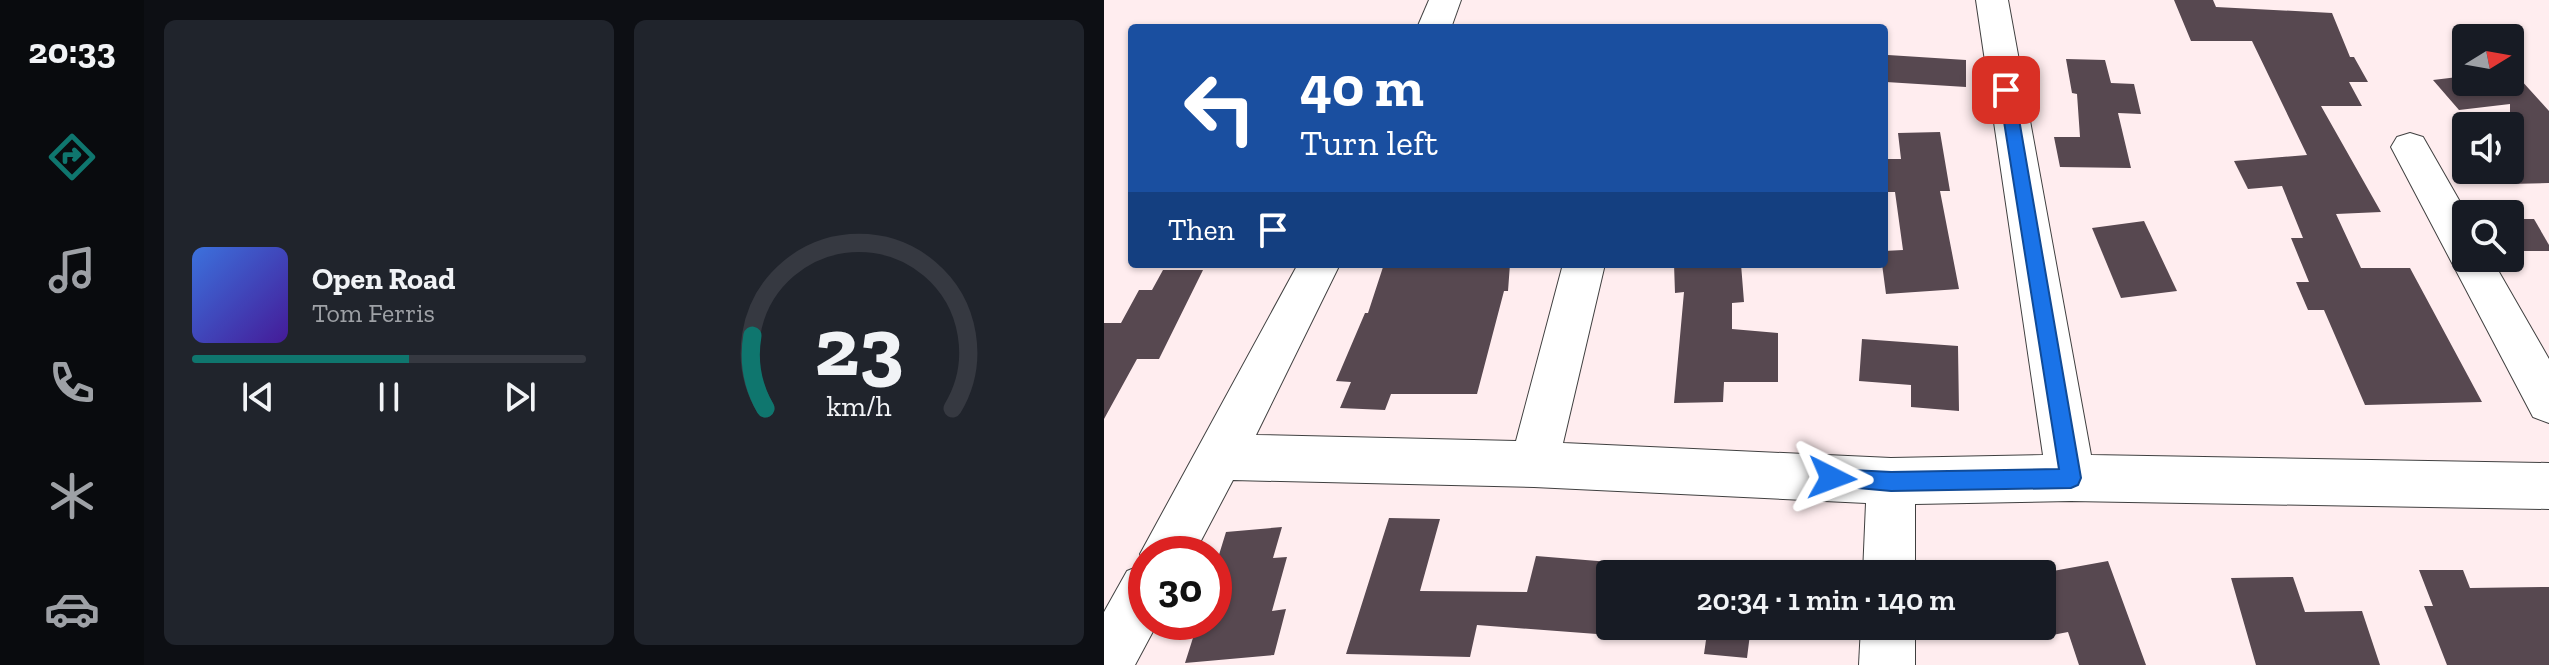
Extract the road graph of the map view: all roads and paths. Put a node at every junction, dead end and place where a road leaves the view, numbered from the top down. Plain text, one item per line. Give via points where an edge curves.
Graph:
1 (1445, 0) edge
2 (1992, 0) edge
3 (1436, 24) edge
4 (2410, 147) dead end
5 (2452, 224) edge
6 (1317, 268) edge
7 (1583, 268) edge
8 (2478, 272) edge
9 (2549, 402) edge
10 (1220, 457) junction
11 (1534, 464) junction
12 (2071, 478) junction
13 (1891, 481) junction
14 (2549, 486) edge
15 (1176, 536) edge
16 (1889, 560) edge
17 (1128, 623) edge
18 (1888, 640) edge
19 (1105, 665) edge
20 (1887, 665) edge

1 - 3 street
2 - 12 street
4 - 5 street
6 - 10 street
7 - 11 street
8 - 9 street
10 - 11 street
10 - 15 street
11 - 13 street
12 - 13 street
12 - 14 street
13 - 16 street
17 - 19 street
18 - 20 street

